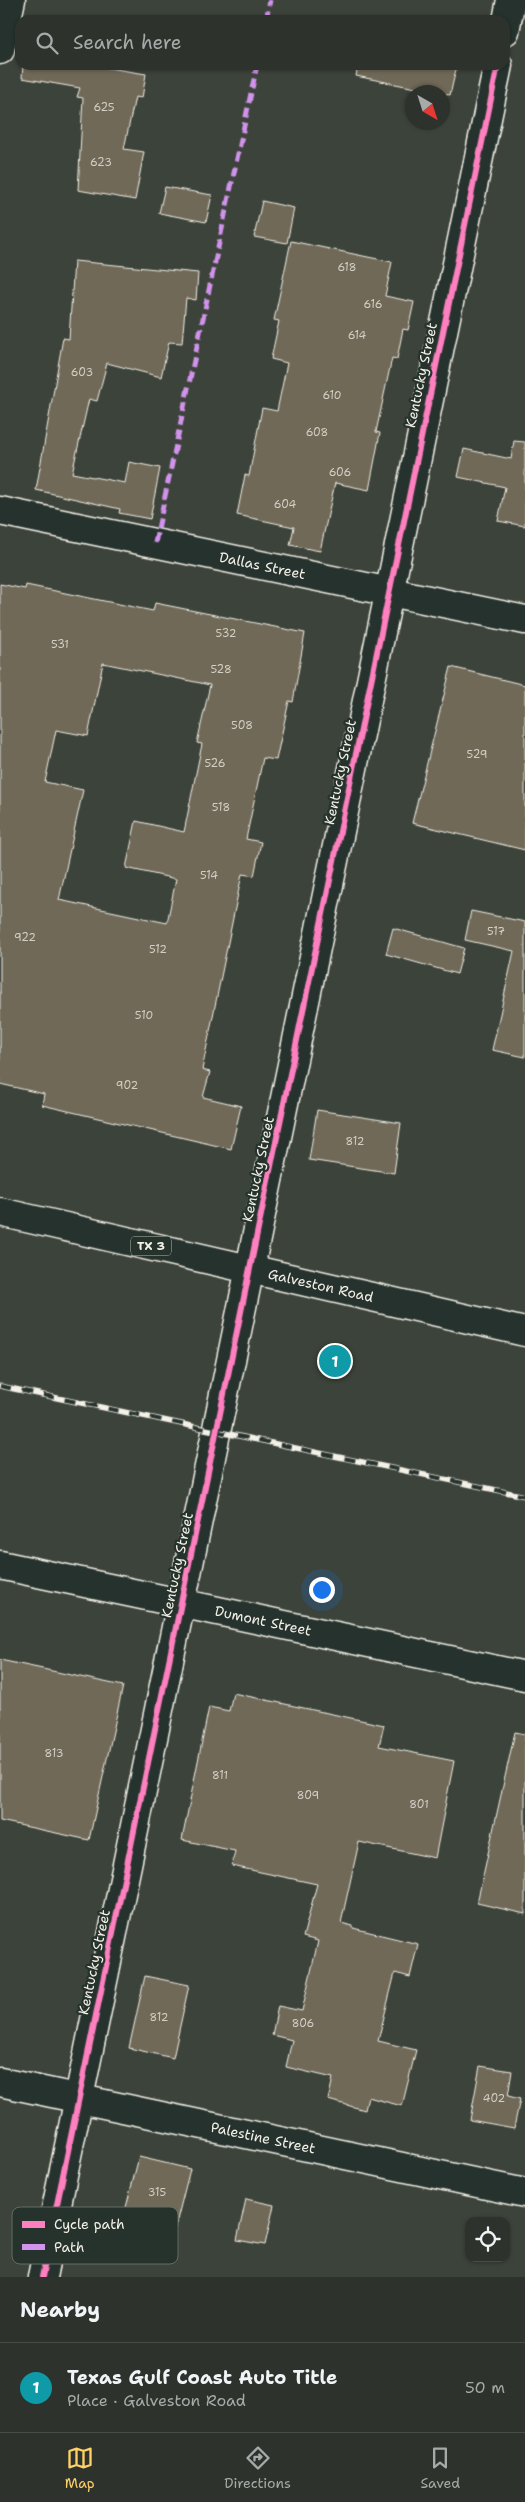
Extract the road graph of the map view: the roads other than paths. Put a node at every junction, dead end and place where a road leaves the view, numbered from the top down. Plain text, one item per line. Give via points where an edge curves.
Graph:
1 (11, 0) edge
2 (511, 0) edge
3 (515, 0) edge
4 (525, 2) edge
5 (508, 15) edge
6 (0, 50) edge
7 (497, 70) edge
8 (0, 511) edge
9 (390, 592) junction
10 (525, 620) edge
11 (0, 1212) edge
12 (250, 1269) junction
13 (525, 1332) edge
14 (0, 1565) edge
15 (181, 1604) junction
16 (525, 1676) edge
17 (0, 2082) edge
18 (78, 2099) junction
19 (525, 2193) edge
20 (56, 2207) edge
21 (45, 2264) edge
22 (42, 2277) edge

1 - 6 street
2 - 5 street
3 - 4 street
7 - 9 street, Kentucky Street
8 - 9 street, Dallas Street
9 - 10 street, Dallas Street
9 - 12 street, Kentucky Street
11 - 12 street, Galveston Road / TX 3
12 - 13 street, Galveston Road / TX 3
12 - 15 street, Kentucky Street
14 - 15 street, Dumont Street
15 - 16 street, Dumont Street
15 - 18 street, Kentucky Street
17 - 18 street, Palestine Street
18 - 19 street, Palestine Street
18 - 20 street, Kentucky Street
21 - 22 street, Kentucky Street

